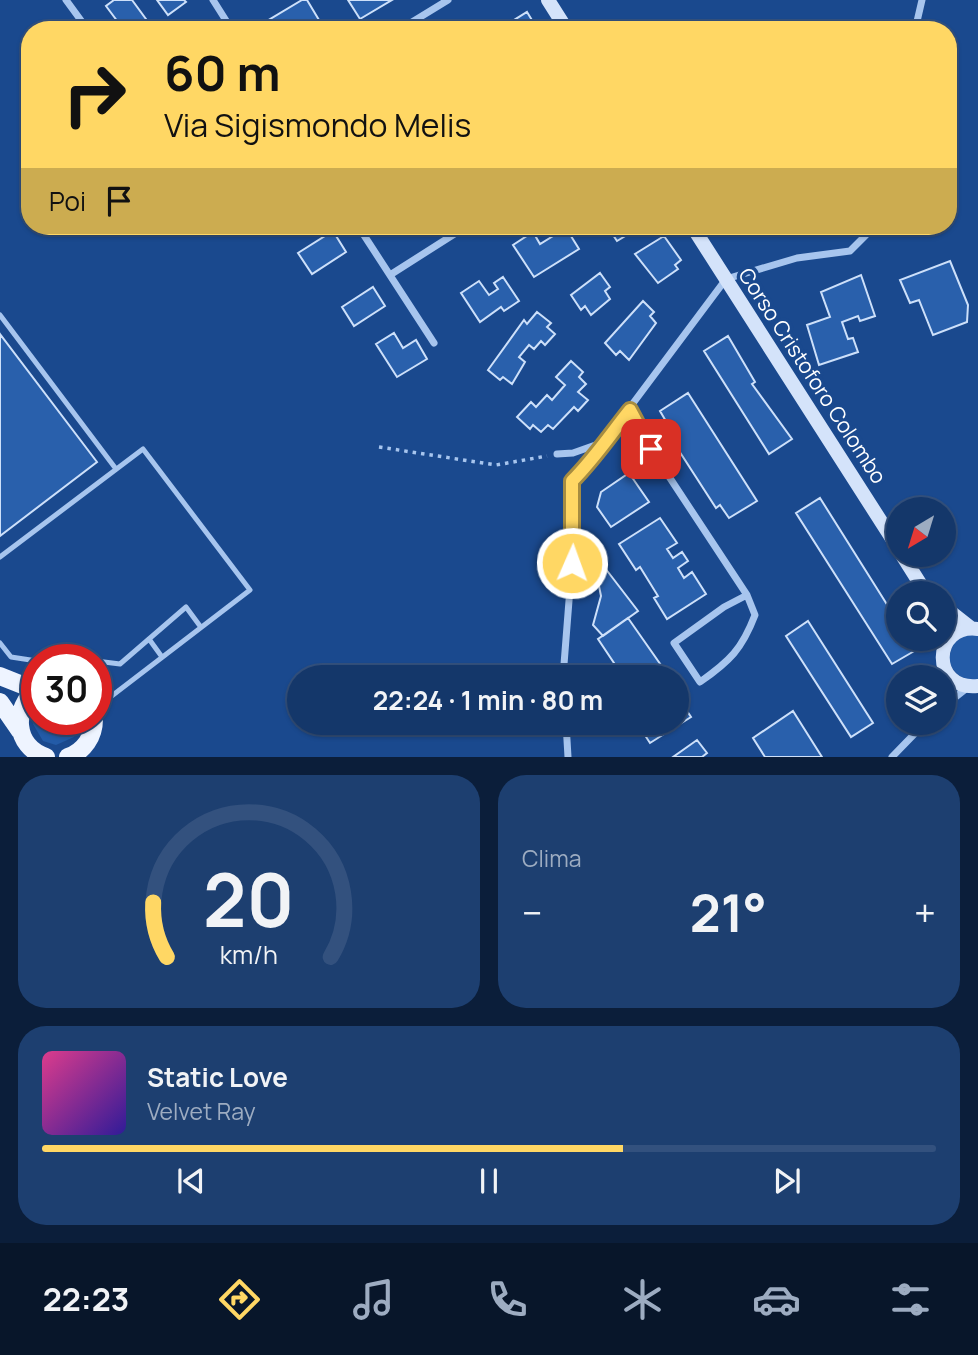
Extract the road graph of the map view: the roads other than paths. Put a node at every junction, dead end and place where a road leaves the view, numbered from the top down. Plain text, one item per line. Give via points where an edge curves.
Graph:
1 (66, 0) edge
2 (213, 0) edge
3 (448, 0) edge
4 (548, 0) edge
5 (922, 0) edge
6 (81, 21) edge
7 (226, 21) edge
8 (414, 21) edge
9 (561, 21) edge
10 (917, 21) edge
11 (364, 235) edge
12 (453, 235) edge
13 (698, 235) edge
14 (866, 235) edge
15 (390, 275) junction
16 (726, 279) junction
17 (0, 315) edge
18 (434, 343) dead end
19 (630, 410) junction
20 (604, 442) junction
21 (557, 454) road end
22 (116, 469) junction
23 (886, 529) edge
24 (0, 557) edge
25 (747, 595) junction
26 (956, 615) edge
27 (200, 626) junction
28 (975, 628) edge
29 (149, 639) junction
30 (0, 643) edge
31 (940, 651) edge
32 (162, 657) junction
33 (21, 659) edge
34 (942, 660) junction
35 (112, 663) edge
36 (564, 665) edge
37 (941, 665) edge
38 (0, 676) edge
39 (21, 684) edge
40 (973, 689) edge
41 (112, 696) edge
42 (956, 699) edge
43 (0, 702) edge
44 (21, 732) edge
45 (23, 735) edge
46 (92, 735) edge
47 (567, 735) edge
48 (912, 735) edge
49 (42, 756) edge
50 (72, 756) edge
51 (568, 757) edge
52 (892, 757) edge

1 - 6 street
2 - 7 street
3 - 8 street
4 - 9 street
5 - 10 street
11 - 15 street
12 - 15 street
13 - 16 street, Corso Cristoforo Colombo
14 - 16 street via 850,251 797,258
15 - 18 street
16 - 19 street
16 - 23 street, Corso Cristoforo Colombo
17 - 22 lane
19 - 20 street
19 - 25 street via 637,428
20 - 21 street
20 - 36 street via 598,455 572,481
22 - 24 lane
22 - 27 lane via 143,449 250,590
25 - 25 street via 674,643 700,681 730,661 747,637 755,615
26 - 28 street
27 - 29 lane via 186,607
27 - 32 lane
28 - 34 street via 962,630 947,641
29 - 32 lane
29 - 35 lane via 120,664
30 - 33 lane via 11,657
31 - 34 street
32 - 41 lane
34 - 37 street
34 - 40 street via 948,676
38 - 39 main road
40 - 42 street
43 - 44 main road
45 - 49 main road
46 - 50 main road
47 - 51 street
48 - 52 street

